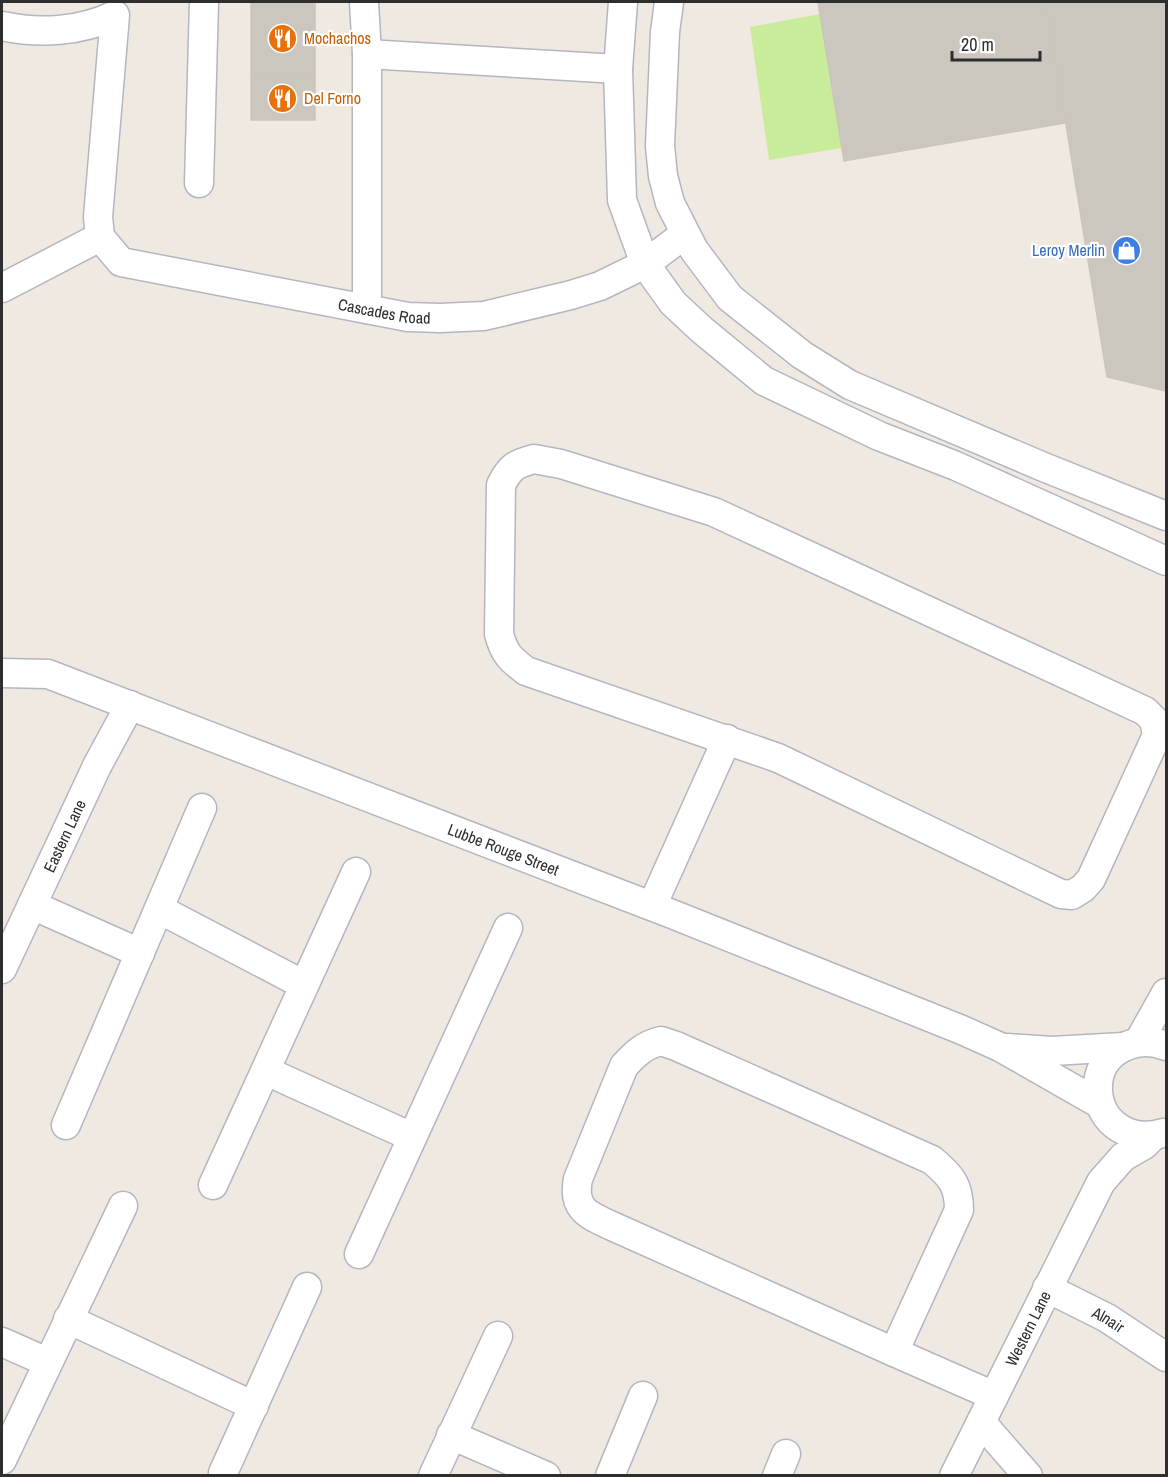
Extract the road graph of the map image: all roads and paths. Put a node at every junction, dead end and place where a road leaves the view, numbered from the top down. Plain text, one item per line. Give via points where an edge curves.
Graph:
1 (204, 2) edge
2 (364, 2) edge
3 (623, 2) edge
4 (669, 2) edge
5 (2, 27) edge
6 (366, 54) junction
7 (618, 69) junction
8 (199, 183) dead end
9 (686, 234) junction
10 (100, 237) junction
11 (645, 264) junction
12 (2, 288) edge
13 (367, 309) junction
14 (1167, 516) edge
15 (1167, 561) edge
16 (2, 673) edge
17 (130, 705) junction
18 (727, 739) junction
19 (202, 808) dead end
20 (356, 872) dead end
21 (32, 905) junction
22 (652, 906) junction
23 (159, 909) junction
24 (508, 928) dead end
25 (140, 952) junction
26 (2, 964) edge
27 (304, 985) junction
28 (1167, 993) edge
29 (1143, 1045) edge
30 (1000, 1047) junction
31 (266, 1071) junction
32 (1104, 1110) junction
33 (66, 1125) dead end
34 (1161, 1135) edge
35 (412, 1137) junction
36 (1101, 1182) junction
37 (213, 1185) dead end
38 (123, 1206) dead end
39 (359, 1254) dead end
40 (307, 1287) dead end
41 (1047, 1288) junction
42 (68, 1319) junction
43 (498, 1336) dead end
44 (2, 1342) edge
45 (894, 1352) junction
46 (1167, 1357) edge
47 (47, 1362) junction
48 (643, 1396) dead end
49 (994, 1396) junction
50 (254, 1406) junction
51 (981, 1422) junction
52 (451, 1435) junction
53 (2, 1460) edge
54 (223, 1473) dead end
55 (433, 1476) edge
56 (546, 1476) edge
57 (610, 1476) edge
58 (954, 1476) edge
59 (1028, 1476) edge

1 - 8 street
2 - 6 street
3 - 7 street
4 - 9 street via 660,146 670,203
5 - 10 street via 44,32 97,24 115,15 98,217
6 - 7 street
6 - 13 street
7 - 11 street via 622,200
9 - 11 street, Cascades Road
9 - 14 street via 694,250 741,309 850,385
10 - 12 street
10 - 13 street, Cascades Road via 120,262
11 - 13 street, Cascades Road via 600,286 484,316 440,318
11 - 15 street via 673,303 764,381 879,436 956,466
16 - 17 street, Lubbe Rouge Street via 48,674
17 - 21 street, Eastern Lane
17 - 22 street, Lubbe Rouge Street
18 - 18 street via 778,758 1061,894 1072,895 1091,879 1157,735 1154,720 1145,711 714,512 561,464 534,459 518,463 501,485 499,633 503,649 526,671
18 - 22 street
19 - 23 street
20 - 27 street
21 - 25 street
21 - 26 street, Eastern Lane
22 - 30 street, Lubbe Rouge Street
23 - 25 street
23 - 27 street
24 - 35 street
25 - 33 street
27 - 31 street
28 - 29 street, Western Lane
29 - 30 street, Lubbe Rouge Street via 1052,1051
29 - 32 street, Western Lane via 1110,1057 1101,1071 1098,1088
30 - 32 street, Lubbe Rouge Street
31 - 35 street
31 - 37 street
32 - 34 street, Lubbe Rouge Street via 1120,1130 1136,1136
32 - 36 street, Western Lane
34 - 36 street, Western Lane via 1123,1157
35 - 39 street
36 - 41 street, Western Lane
38 - 42 street
40 - 50 street
41 - 46 street, Alnair via 1107,1318
41 - 49 street, Western Lane
42 - 47 street
42 - 50 street
43 - 52 street
44 - 47 street
45 - 45 street via 584,1211 575,1191 578,1179 624,1066 635,1054 661,1041 676,1046 932,1160 947,1173 959,1192 959,1210
45 - 49 street
47 - 53 street
48 - 57 street
49 - 51 street, Western Lane
50 - 54 street
51 - 58 street, Western Lane
51 - 59 street
52 - 55 street
52 - 56 street

